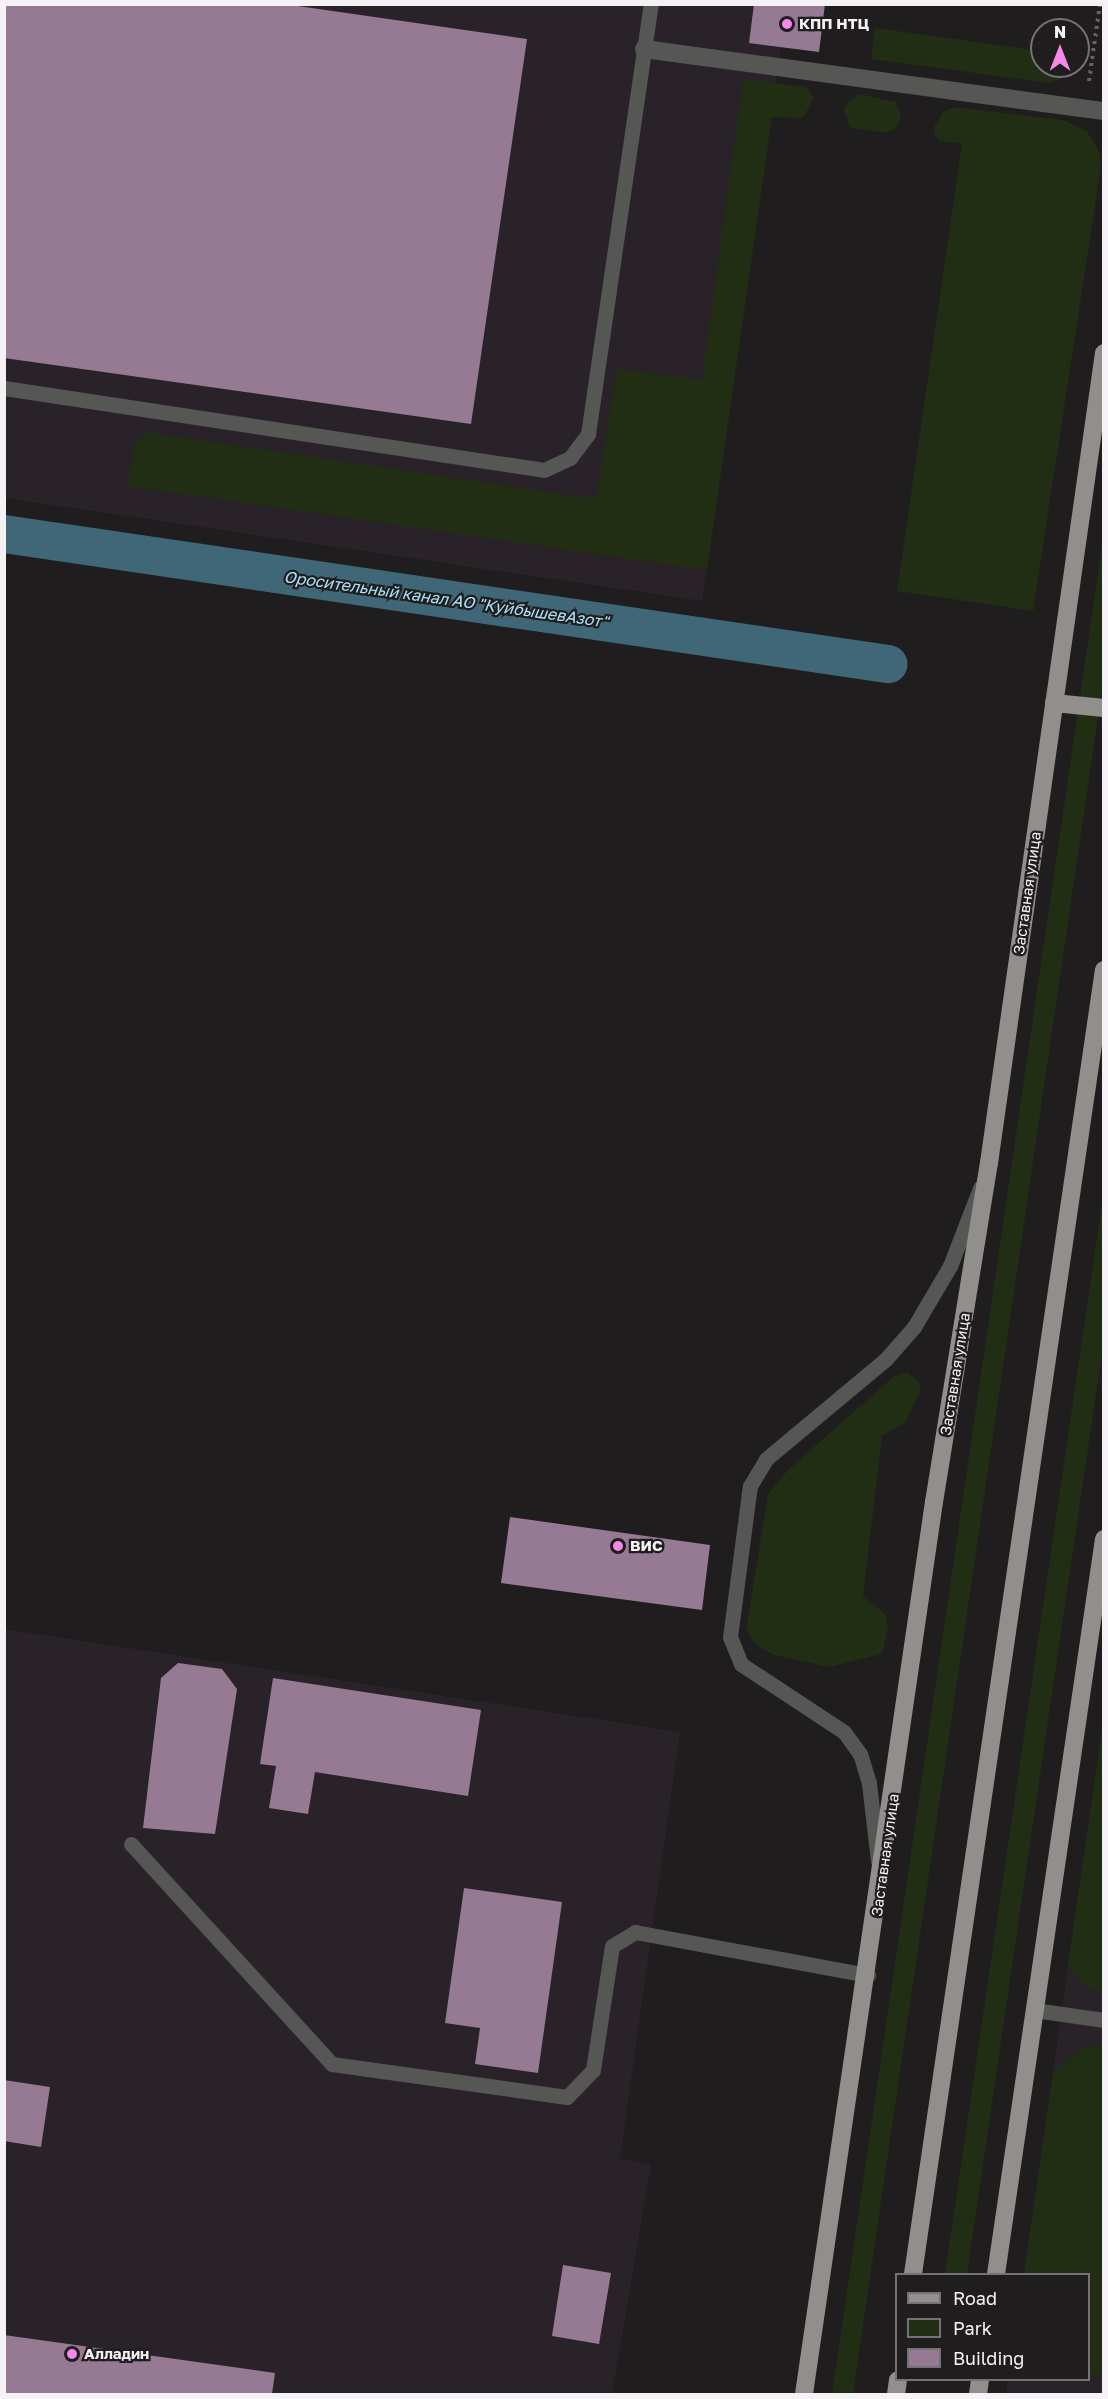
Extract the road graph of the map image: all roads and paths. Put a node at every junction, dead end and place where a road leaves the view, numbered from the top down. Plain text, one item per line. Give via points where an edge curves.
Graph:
1 (651, 4) edge
2 (1100, 4) edge
3 (644, 49) junction
4 (1085, 109) junction
5 (1104, 111) edge
6 (1104, 353) edge
7 (4, 388) edge
8 (1054, 703) junction
9 (1104, 708) edge
10 (1104, 970) edge
11 (989, 1163) junction
12 (1104, 1539) edge
13 (1100, 1588) edge
14 (130, 1845) dead end
15 (881, 1887) junction
16 (868, 1975) junction
17 (1034, 2010) junction
18 (1104, 2020) edge
19 (913, 2273) edge
20 (996, 2273) edge
21 (804, 2394) edge

1 - 3 lane
2 - 4 path
3 - 4 street
3 - 7 lane via 588,434 570,458 544,470
4 - 5 street
6 - 8 main road, Заставная улица
8 - 9 main road
8 - 11 main road, Заставная улица
10 - 19 main road
11 - 15 main road, Заставная улица via 934,1502
11 - 15 lane via 950,1266 914,1327 885,1360 766,1459 750,1486 730,1637 741,1664 844,1732 860,1754 869,1783
12 - 13 main road
13 - 17 main road
14 - 16 lane via 332,2064 567,2097 593,2070 612,1946 635,1932
15 - 16 main road, Заставная улица
16 - 21 main road, Заставная улица
17 - 18 lane
17 - 20 main road

